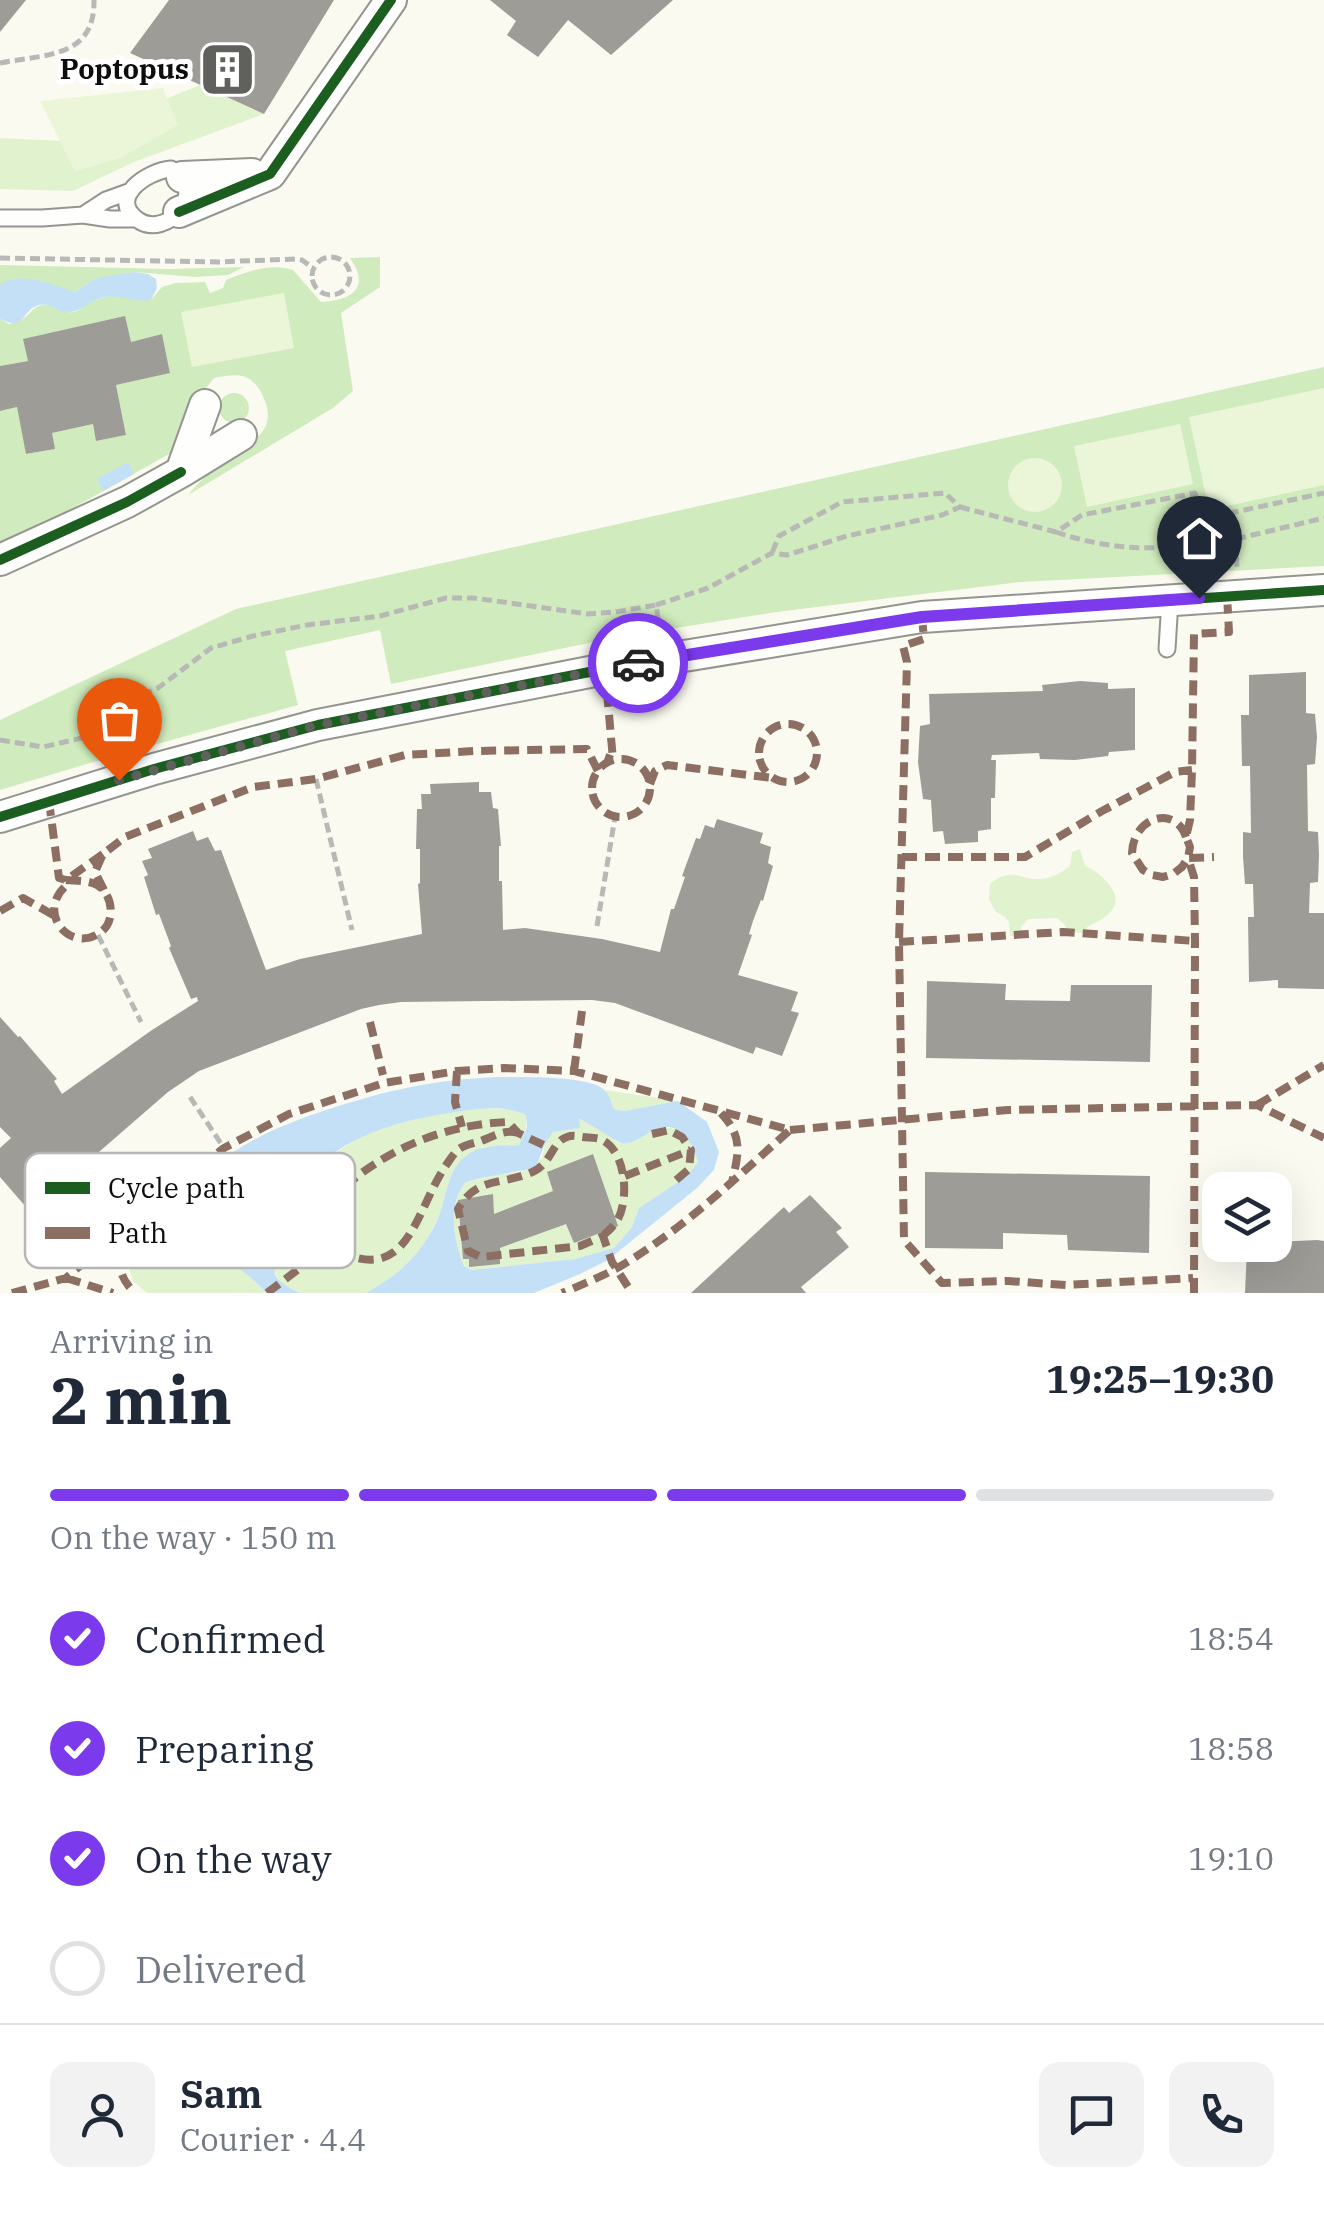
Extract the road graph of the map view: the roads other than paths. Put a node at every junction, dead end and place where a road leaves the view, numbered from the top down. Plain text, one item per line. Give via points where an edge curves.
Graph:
1 (390, 0) edge
2 (270, 174) junction
3 (182, 178) junction
4 (131, 191) junction
5 (179, 212) junction
6 (84, 214) junction
7 (0, 218) edge
8 (137, 219) junction
9 (204, 405) dead end
10 (242, 436) dead end
11 (181, 472) junction
12 (0, 560) edge
13 (1324, 590) edge
14 (1170, 600) junction
15 (1167, 650) dead end
16 (0, 817) edge

1 - 2 street
2 - 3 street
2 - 5 street
3 - 4 lane via 171,170 154,172
3 - 5 lane via 187,196
4 - 6 lane
4 - 8 lane via 128,204
5 - 8 lane via 157,224
6 - 7 lane
6 - 8 lane
9 - 11 street
10 - 11 street
11 - 12 street
13 - 14 street
14 - 15 lane
14 - 16 street via 922,617 664,659 318,725

